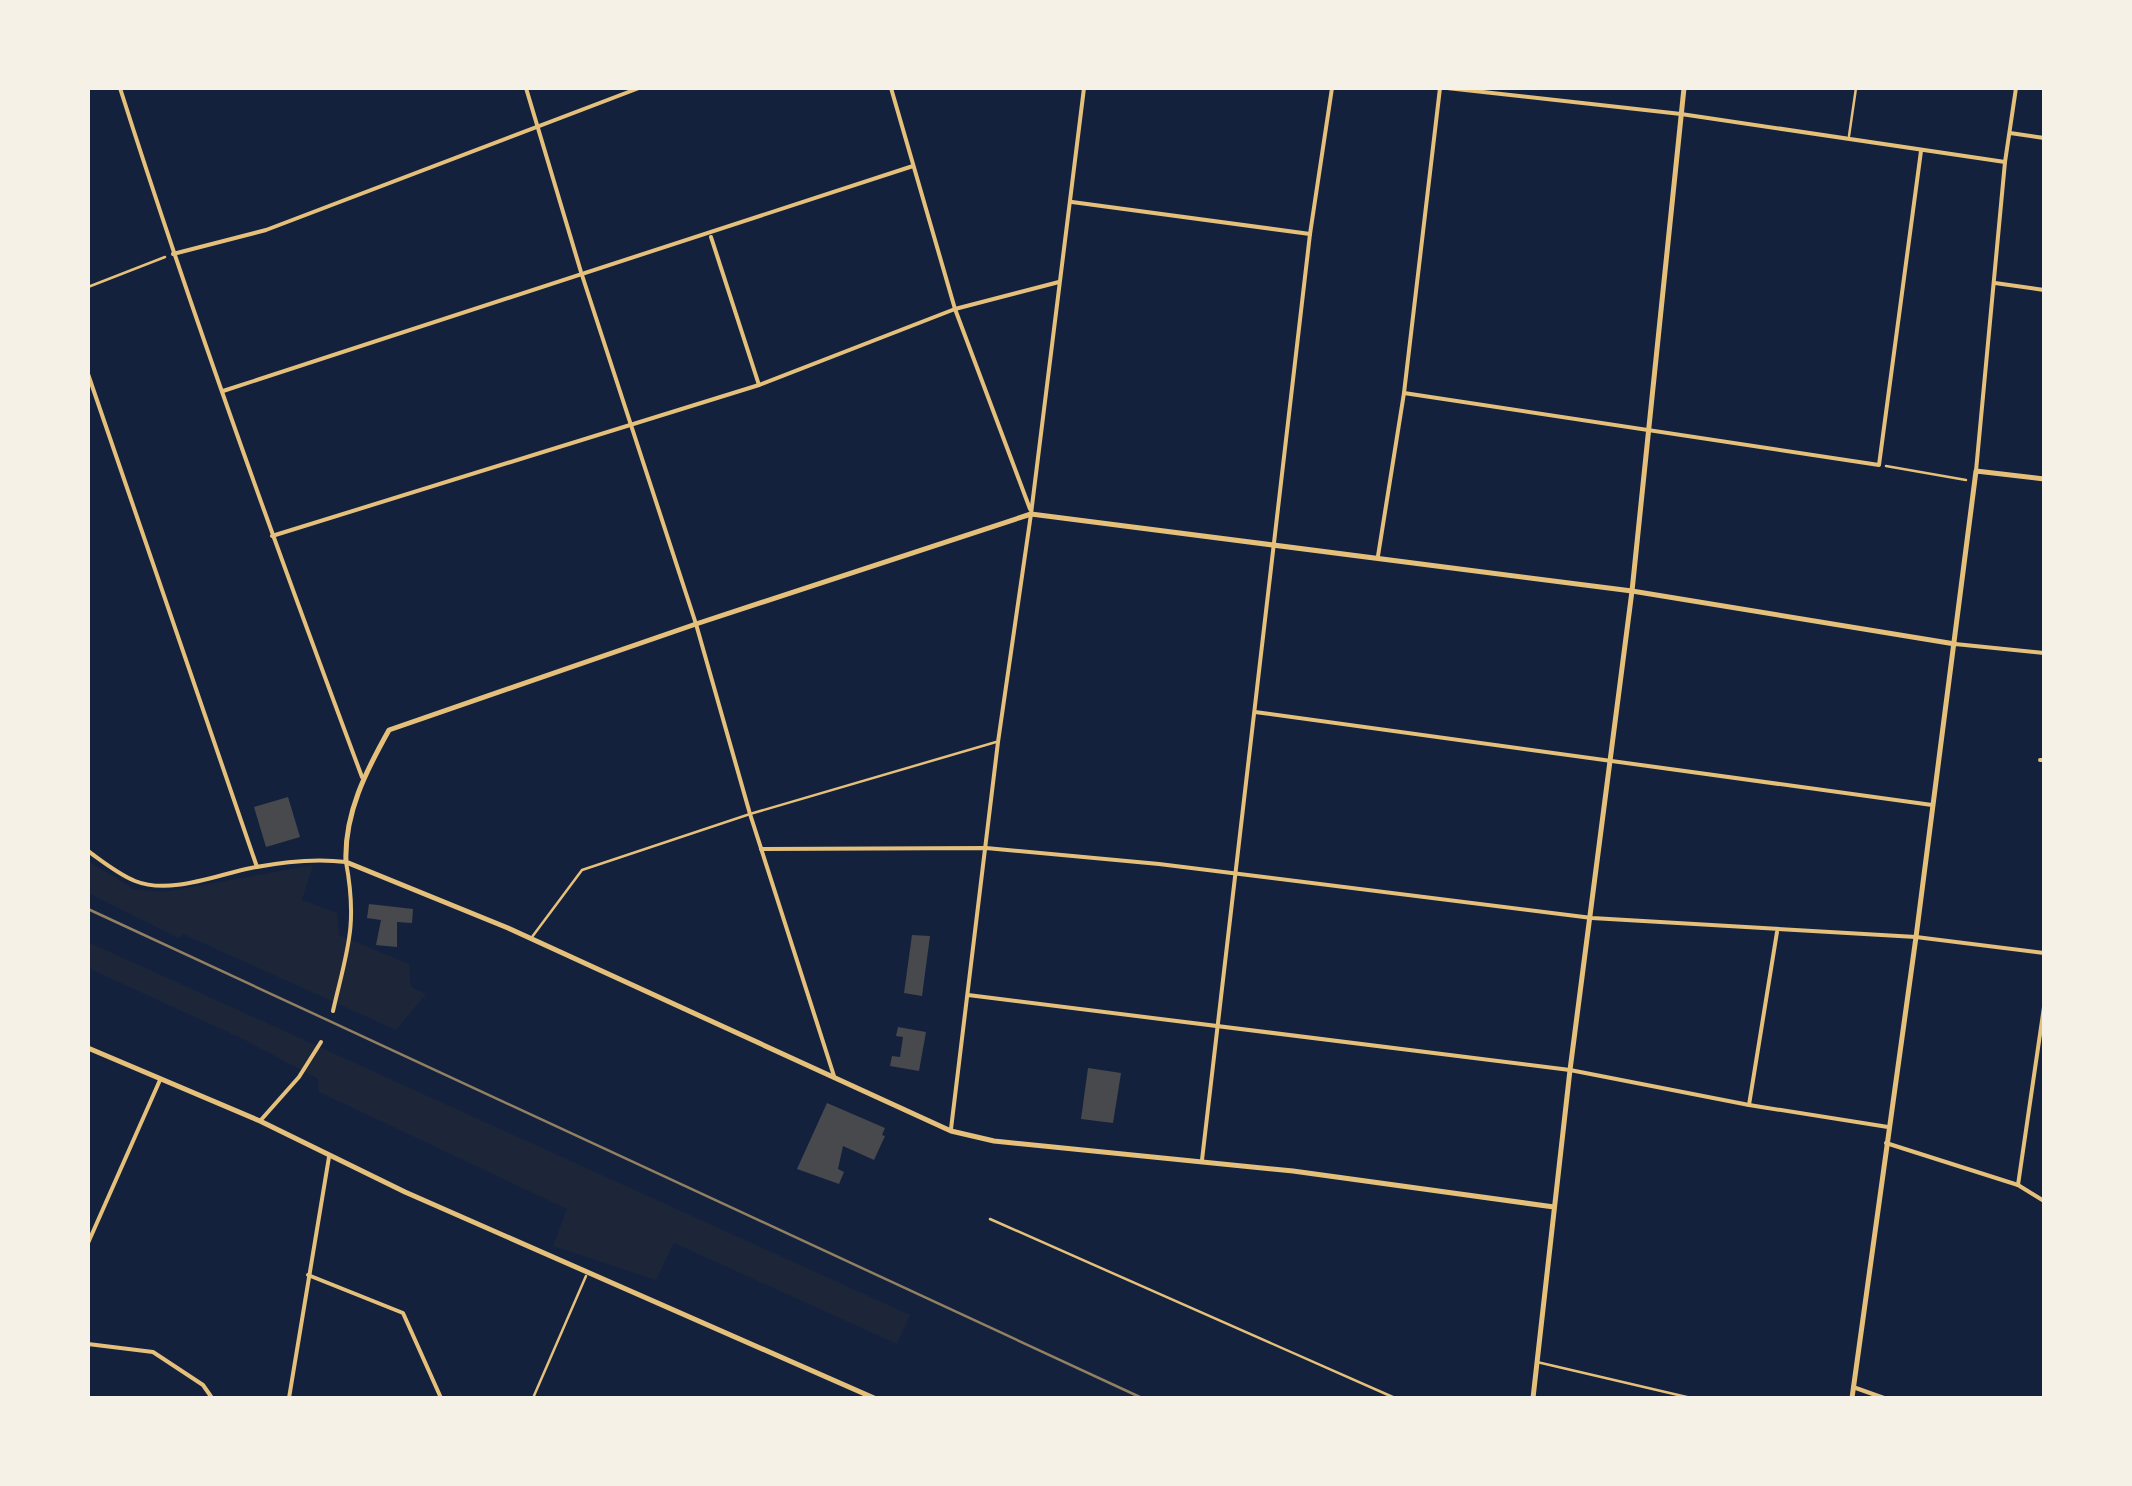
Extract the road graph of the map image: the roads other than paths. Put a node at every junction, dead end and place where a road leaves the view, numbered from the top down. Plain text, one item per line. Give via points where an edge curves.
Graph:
1 (120, 88) edge
2 (526, 88) edge
3 (638, 88) edge
4 (890, 88) edge
5 (1084, 88) edge
6 (1332, 88) edge
7 (1440, 88) edge
8 (1447, 88) edge
9 (1684, 88) edge
10 (1856, 88) edge
11 (2016, 88) edge
12 (1681, 114) junction
13 (538, 126) junction
14 (2010, 133) junction
15 (1849, 138) junction
16 (2044, 138) edge
17 (1921, 150) junction
18 (2005, 162) junction
19 (912, 166) junction
20 (1070, 202) junction
21 (1310, 234) junction
22 (710, 235) junction
23 (173, 254) junction
24 (581, 272) junction
25 (1060, 282) junction
26 (1994, 283) junction
27 (2044, 290) edge
28 (954, 309) junction
29 (88, 374) edge
30 (758, 385) junction
31 (223, 392) junction
32 (1404, 394) junction
33 (631, 426) junction
34 (1650, 428) junction
35 (1976, 471) junction
36 (2044, 478) edge
37 (1031, 514) junction
38 (272, 536) junction
39 (1274, 543) junction
40 (1378, 556) junction
41 (1632, 591) junction
42 (696, 624) junction
43 (1955, 644) junction
44 (2044, 653) edge
45 (1255, 712) junction
46 (998, 742) junction
47 (1610, 759) junction
48 (362, 777) junction
49 (1932, 804) junction
50 (750, 814) junction
51 (986, 848) junction
52 (761, 849) junction
53 (88, 852) edge
54 (346, 862) junction
55 (257, 866) junction
56 (1236, 873) junction
57 (1592, 918) junction
58 (1777, 932) junction
59 (531, 938) junction
60 (1916, 938) junction
61 (2044, 952) edge
62 (968, 995) junction
63 (2044, 1007) edge
64 (334, 1011) dead end
65 (1219, 1025) junction
66 (321, 1042) dead end
67 (88, 1048) edge
68 (1570, 1070) junction
69 (160, 1080) junction
70 (835, 1080) junction
71 (1749, 1105) junction
72 (260, 1121) junction
73 (1888, 1127) junction
74 (951, 1131) junction
75 (1886, 1143) junction
76 (329, 1157) junction
77 (1202, 1162) junction
78 (2018, 1185) junction
79 (2044, 1201) edge
80 (1554, 1207) junction
81 (990, 1218) dead end
82 (88, 1243) edge
83 (587, 1272) junction
84 (307, 1275) junction
85 (88, 1344) edge
86 (1538, 1362) junction
87 (1853, 1386) junction
88 (212, 1398) edge
89 (289, 1398) edge
90 (440, 1398) edge
91 (533, 1398) edge
92 (874, 1398) edge
93 (1395, 1398) edge
94 (1533, 1398) edge
95 (1691, 1398) edge
96 (1852, 1398) edge
97 (1884, 1398) edge

1 - 23 street
2 - 13 street
3 - 13 street
4 - 19 street
5 - 20 street
6 - 21 street
7 - 32 street
8 - 12 street
9 - 12 street
10 - 15 lane
11 - 14 street
12 - 15 street
12 - 34 street
13 - 23 street via 266,230
13 - 24 street
14 - 16 street
14 - 18 street
15 - 17 street
17 - 18 street
17 - 34 street via 1879,465
18 - 26 street
19 - 22 street
19 - 28 street
20 - 21 street
20 - 25 street
21 - 39 street
22 - 24 street
22 - 30 street
23 - 31 street
24 - 31 street
24 - 33 street
25 - 28 street
25 - 37 street
26 - 27 street
26 - 35 street
28 - 30 street
28 - 37 street
29 - 55 street
30 - 33 street
31 - 38 street
32 - 34 street
32 - 40 street
33 - 38 street
33 - 42 street
34 - 41 street
35 - 36 street
35 - 43 street
37 - 39 street
37 - 42 street
37 - 46 street
38 - 48 street
39 - 40 street
39 - 45 street
40 - 41 street
41 - 43 street
41 - 47 street
42 - 48 street via 389,730
42 - 50 street
43 - 44 street
43 - 49 street
45 - 47 street
45 - 56 street
46 - 50 lane
46 - 51 street
47 - 49 street
47 - 57 street
48 - 54 street
49 - 60 street
50 - 52 street
50 - 59 lane via 582,870
51 - 52 street
51 - 56 street
51 - 62 street
52 - 70 street
53 - 55 street via 136,882 160,884
54 - 55 street
54 - 59 street
54 - 64 street via 352,936
56 - 57 street
56 - 65 street
57 - 58 street
57 - 68 street
58 - 60 street
58 - 71 street
59 - 70 street
60 - 61 street
60 - 73 street
62 - 65 street
62 - 74 street
63 - 78 street
65 - 68 street
65 - 77 street
66 - 72 street
67 - 69 street
68 - 71 street
68 - 80 street
69 - 72 street
69 - 82 street
70 - 74 street
71 - 73 street
72 - 76 street
73 - 75 street
74 - 77 street
75 - 78 street
75 - 87 street
76 - 83 street
76 - 84 street
77 - 80 street
78 - 79 street
80 - 86 street
81 - 93 lane
83 - 91 lane
83 - 92 street
84 - 89 street
84 - 90 street via 403,1314
85 - 88 street via 154,1352
86 - 94 street
86 - 95 lane
87 - 96 street
87 - 97 street

